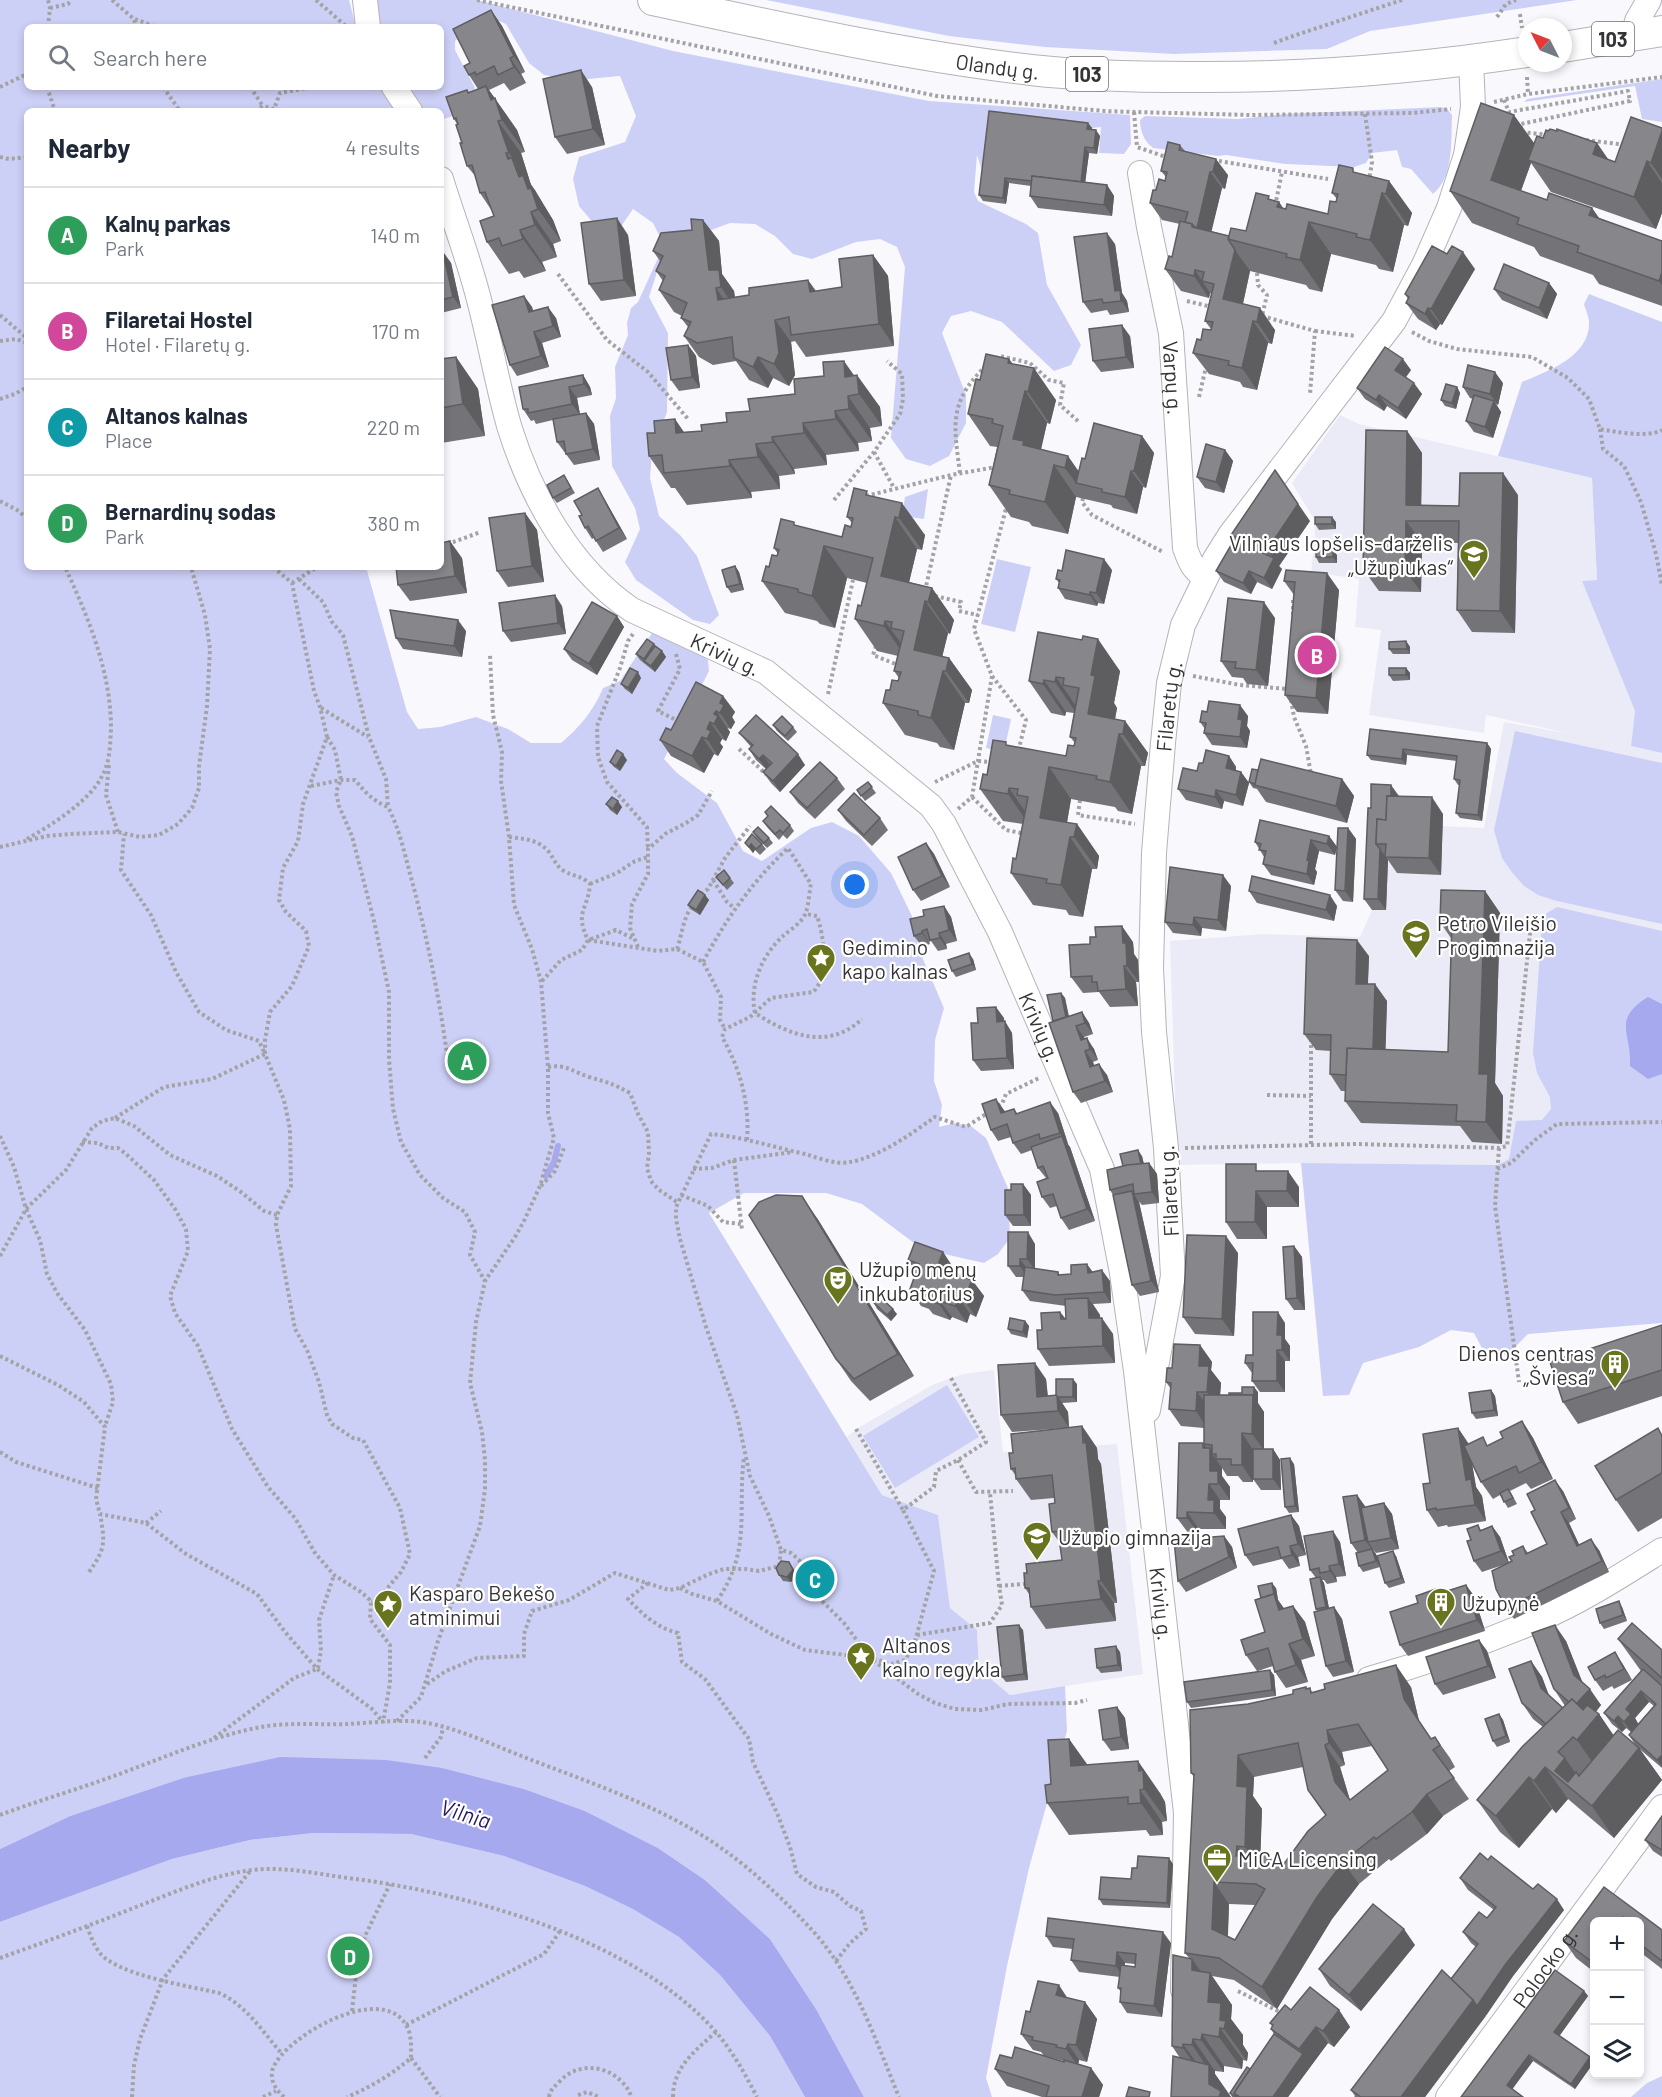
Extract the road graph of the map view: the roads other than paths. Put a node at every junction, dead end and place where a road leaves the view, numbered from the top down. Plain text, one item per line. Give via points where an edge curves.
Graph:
1 (365, 0) edge
2 (653, 0) edge
3 (1649, 0) edge
4 (368, 24) edge
5 (1662, 31) edge
6 (1633, 36) junction
7 (1572, 46) edge
8 (1518, 53) edge
9 (1471, 60) junction
10 (396, 90) edge
11 (408, 108) edge
12 (1140, 173) road end
13 (444, 188) edge
14 (1206, 577) junction
15 (1166, 1314) junction
16 (1129, 1317) junction
17 (1144, 1433) junction
18 (1662, 1550) edge
19 (1346, 1685) edge
20 (1662, 1807) edge
21 (1183, 2008) edge
22 (1448, 2097) edge

1 - 4 street
2 - 9 main road, Olandų g. / 103 via 929,57 1033,70 1131,77 1236,78 1355,73
3 - 6 street
5 - 6 main road, 103
6 - 7 main road, 103
8 - 9 main road, Olandų g. / 103
9 - 14 street, Filaretų g. via 1473,107 1466,155 1449,208 1424,265 1394,321 1230,535
10 - 11 street
12 - 14 street, Varpų g. via 1171,333 1185,548 1195,571
13 - 16 street, Krivių g. via 478,295 510,429 537,493 575,559 614,598 679,633 766,672 916,791 944,824 1000,932 1102,1169
14 - 15 street, Filaretų g. via 1183,625 1172,672 1154,853 1151,968 1173,1276
15 - 16 street
15 - 17 street, Filaretų g.
16 - 17 street, Krivių g.
17 - 21 street, Krivių g. via 1155,1550 1187,1717
18 - 19 street via 1600,1589 1539,1619 1407,1668
20 - 22 street, Polocko g.

